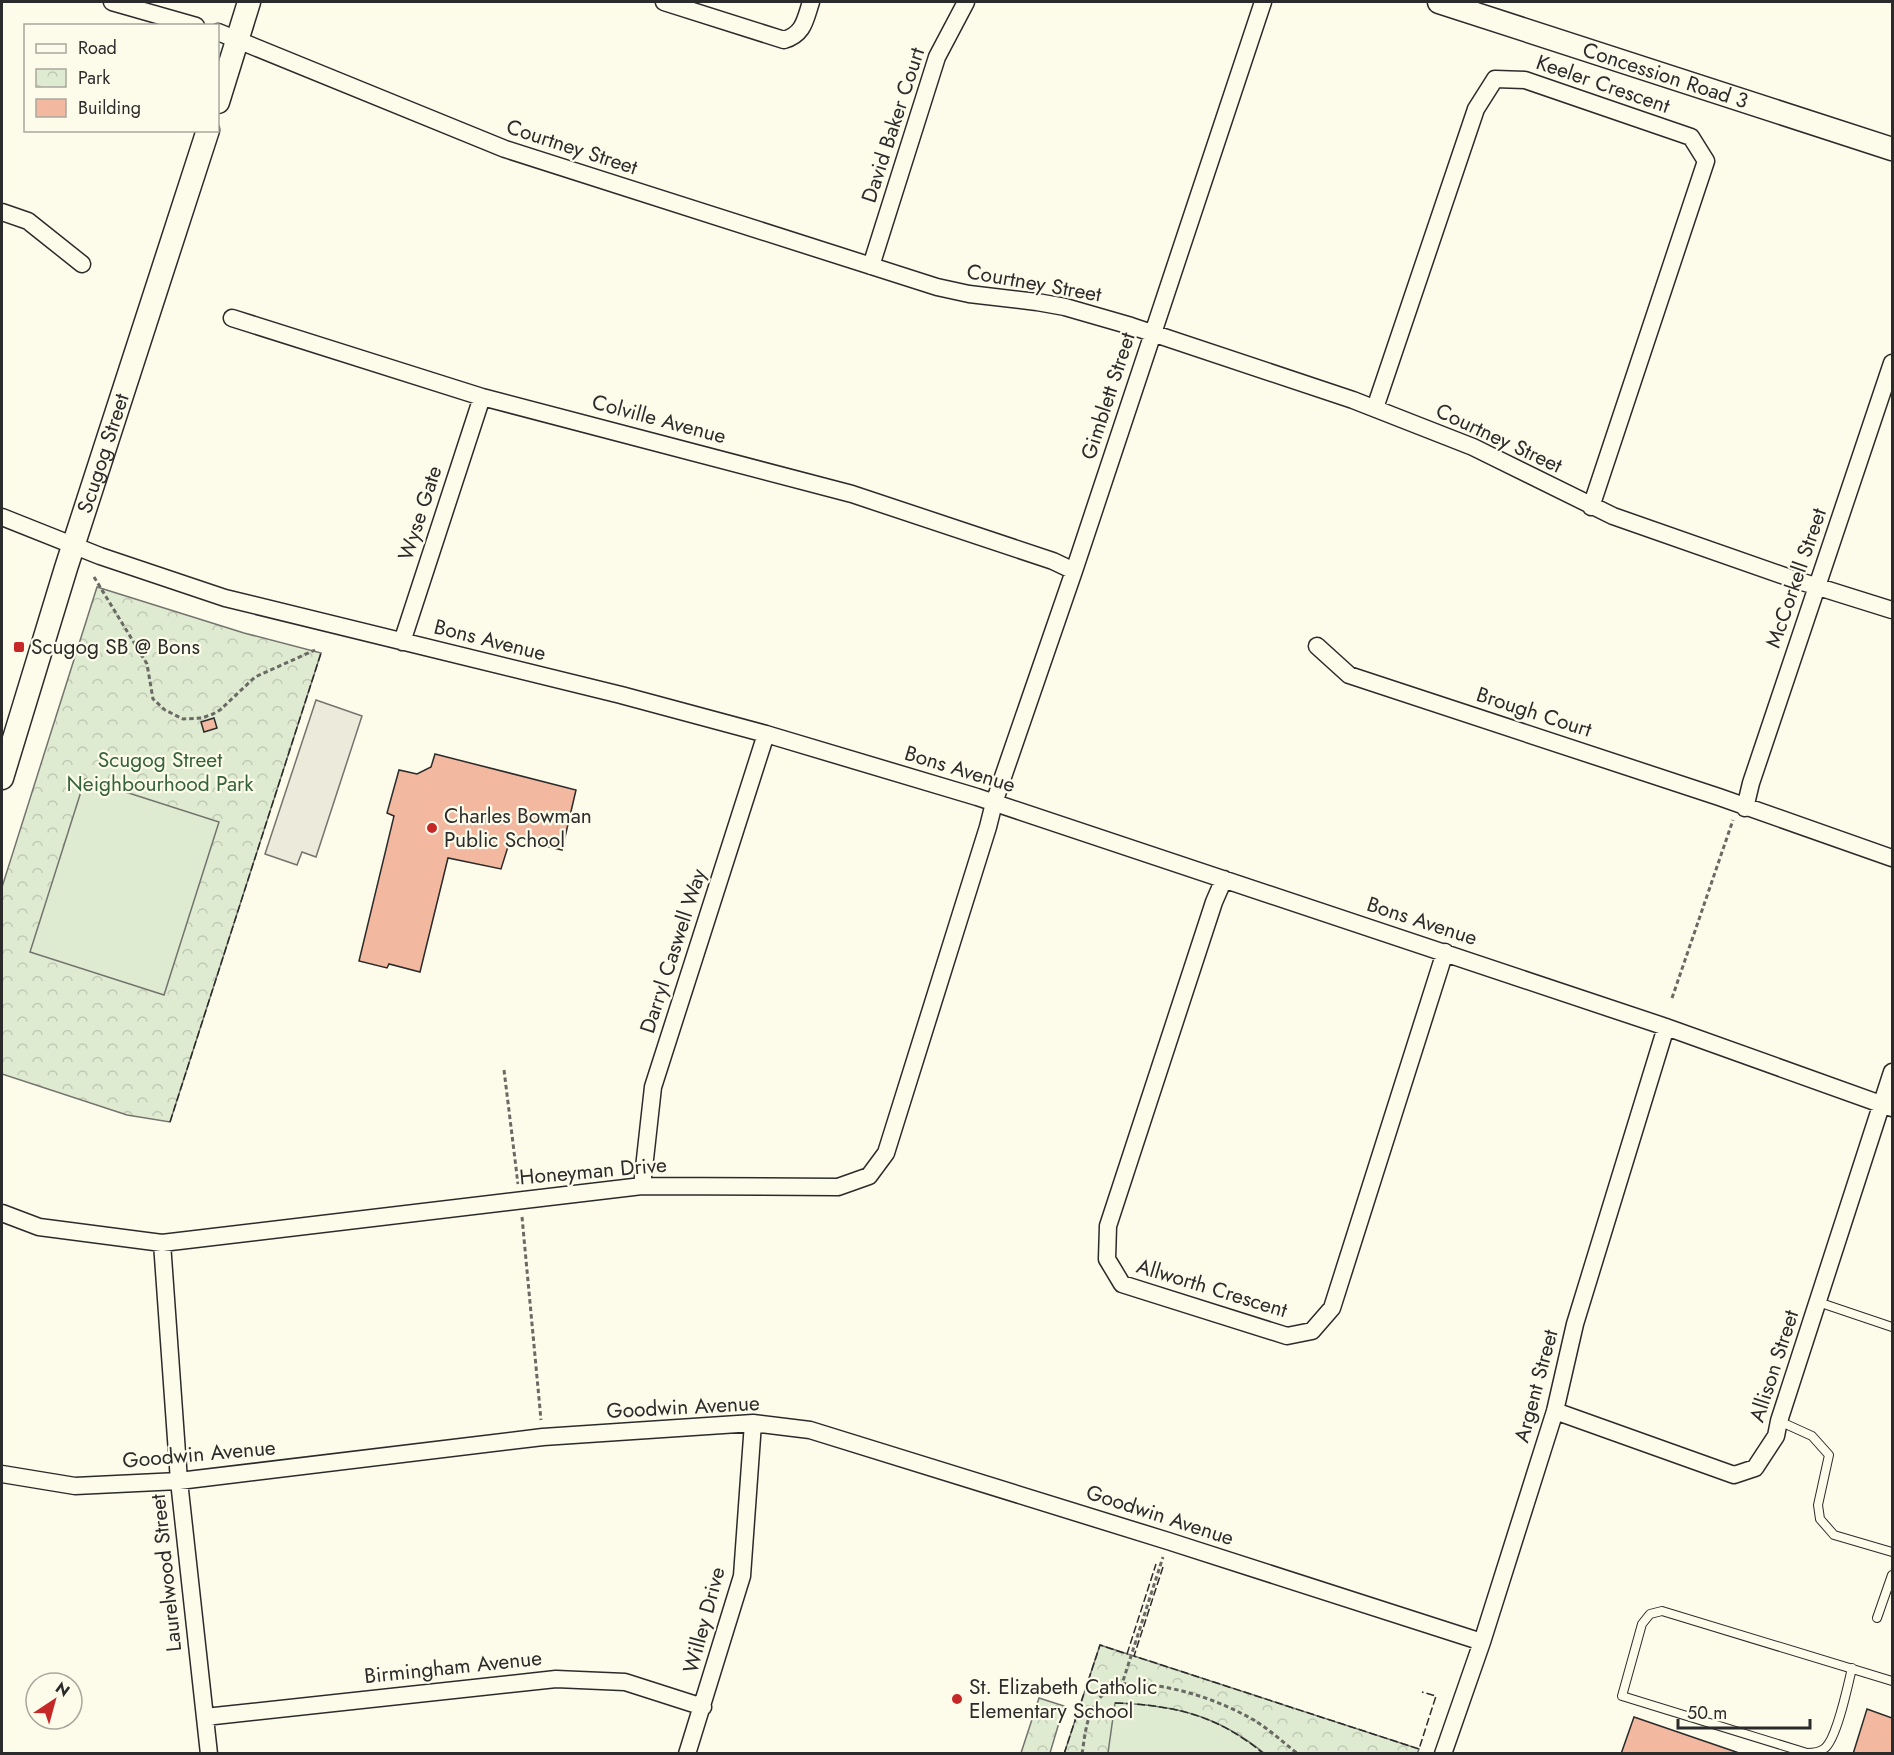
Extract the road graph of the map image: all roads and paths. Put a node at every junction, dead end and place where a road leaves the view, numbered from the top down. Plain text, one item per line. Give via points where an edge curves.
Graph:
1 (112, 2) edge
2 (249, 2) edge
3 (664, 2) edge
4 (811, 2) edge
5 (966, 2) edge
6 (1263, 2) edge
7 (1439, 2) edge
8 (683, 4) edge
9 (189, 24) edge
10 (228, 36) edge
11 (219, 95) edge
12 (207, 132) edge
13 (1893, 149) edge
14 (2, 212) edge
15 (82, 264) dead end
16 (871, 266) junction
17 (232, 318) dead end
18 (1152, 333) junction
19 (1893, 363) edge
20 (482, 397) junction
21 (1375, 408) junction
22 (1591, 507) junction
23 (2, 517) edge
24 (74, 545) junction
25 (1074, 571) junction
26 (94, 577) dead end
27 (1816, 586) junction
28 (1893, 610) edge
29 (402, 642) junction
30 (1317, 646) dead end
31 (315, 650) dead end
32 (766, 734) junction
33 (2, 778) edge
34 (994, 803) junction
35 (1745, 808) junction
36 (1893, 858) edge
37 (1224, 879) junction
38 (1445, 952) junction
39 (1672, 998) dead end
40 (1666, 1027) junction
41 (504, 1070) dead end
42 (1893, 1072) edge
43 (1887, 1106) edge
44 (642, 1186) junction
45 (520, 1200) junction
46 (2, 1213) edge
47 (162, 1243) junction
48 (1818, 1302) junction
49 (1893, 1327) edge
50 (1555, 1411) junction
51 (1779, 1421) junction
52 (753, 1423) junction
53 (543, 1437) junction
54 (2, 1474) edge
55 (178, 1481) junction
56 (1164, 1552) dead end
57 (1893, 1552) edge
58 (1893, 1575) edge
59 (1877, 1618) dead end
60 (1482, 1642) junction
61 (1852, 1668) junction
62 (1893, 1681) edge
63 (1122, 1684) junction
64 (703, 1707) junction
65 (205, 1717) junction
66 (209, 1754) edge
67 (687, 1754) edge
68 (1082, 1754) edge
69 (1298, 1754) edge
70 (1443, 1754) edge

1 - 9 street
2 - 10 street
3 - 8 street
4 - 8 street via 802,29 784,40
5 - 16 street, David Baker Court via 938,57
6 - 18 street, Gimblett Street
7 - 13 street, Concession Road 3
10 - 11 street
10 - 16 street, Courtney Street via 506,150
12 - 24 street, Scugog Street
14 - 15 street via 28,221
16 - 18 street, Courtney Street via 937,287 1065,307
17 - 20 street, Colville Avenue
18 - 21 street, Courtney Street
18 - 25 street, Gimblett Street
19 - 27 street, McCorkell Street
20 - 25 street, Colville Avenue via 852,494
20 - 29 street, Wyse Gate
21 - 22 street, Courtney Street via 1473,447
21 - 22 street, Keeler Crescent via 1476,109 1495,79 1525,80 1691,137 1706,161
22 - 27 street, Courtney Street
23 - 24 street, Bons Avenue
24 - 29 street, Bons Avenue via 225,598
24 - 33 street, Scugog Street
25 - 34 street, Gimblett Street
26 - 31 path via 147,664 153,699 183,719 213,714 255,677
27 - 28 street, Courtney Street
27 - 35 street, McCorkell Street
29 - 32 street, Bons Avenue
30 - 35 street, Brough Court via 1349,675
32 - 34 street, Bons Avenue
32 - 44 street, Darryl Caswell Way via 652,1087
34 - 37 street, Bons Avenue
34 - 44 street, Honeyman Drive via 886,1152 869,1176 838,1187
35 - 36 street, Brough Court
35 - 39 path via 1731,821
37 - 38 street, Bons Avenue
37 - 38 street, Allworth Crescent via 1108,1226 1107,1259 1122,1284 1287,1336 1312,1331 1332,1308
38 - 40 street, Bons Avenue
40 - 43 street, Bons Avenue
40 - 50 street, Argent Street via 1575,1324
41 - 45 path
42 - 43 street, Allison Street
43 - 48 street, Allison Street
44 - 45 street, Honeyman Drive
45 - 47 street, Honeyman Drive
45 - 53 path
46 - 47 street, Honeyman Drive via 39,1227
47 - 55 street, Laurelwood Street
48 - 49 lane
48 - 51 street, Allison Street
50 - 51 street, Allison Street via 1734,1475 1755,1468 1776,1437
50 - 60 street, Argent Street
51 - 57 lane via 1812,1436 1829,1455 1818,1505 1820,1519 1834,1535
52 - 53 street, Goodwin Avenue
52 - 60 street, Goodwin Avenue via 810,1430
52 - 64 street, Willey Drive via 742,1576
53 - 55 street, Goodwin Avenue
54 - 55 street, Goodwin Avenue via 75,1486
55 - 65 street, Laurelwood Street
56 - 63 path
58 - 59 lane
60 - 70 street, Argent Street
61 - 61 lane via 1662,1611 1650,1614 1642,1624 1622,1696 1808,1753 1817,1752 1833,1737
61 - 62 lane
63 - 68 path via 1102,1693 1095,1703
63 - 69 path via 1158,1685 1226,1707 1257,1722
64 - 65 street, Birmingham Avenue via 625,1682 556,1679
64 - 67 street, Willey Drive
65 - 66 street, Laurelwood Street

